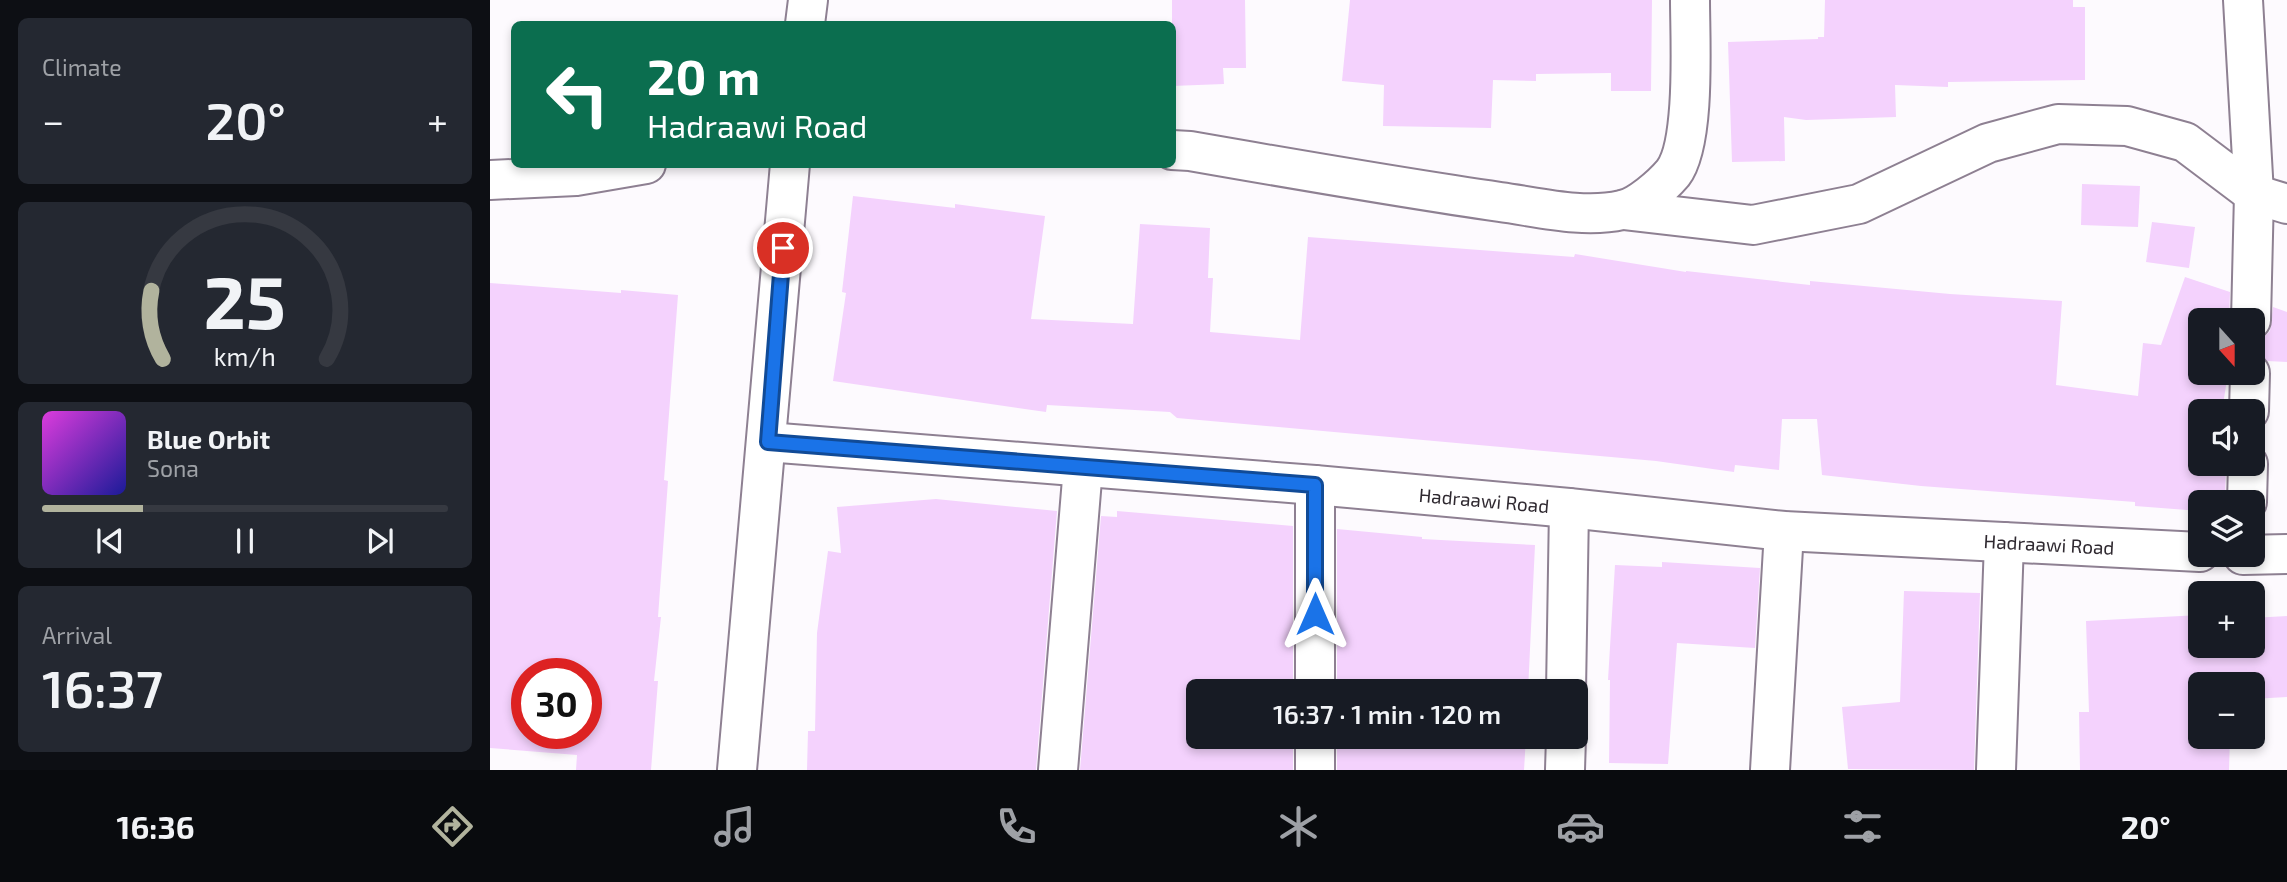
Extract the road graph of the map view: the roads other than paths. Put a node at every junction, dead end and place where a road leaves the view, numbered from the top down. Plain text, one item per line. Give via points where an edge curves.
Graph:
1 (808, 0) edge
2 (1690, 0) edge
3 (2242, 0) edge
4 (805, 21) edge
5 (1176, 150) edge
6 (623, 168) edge
7 (790, 168) edge
8 (490, 180) edge
9 (2270, 199) edge
10 (1623, 210) junction
11 (2253, 308) edge
12 (768, 442) junction
13 (1083, 467) junction
14 (1315, 485) junction
15 (1569, 508) junction
16 (1784, 531) junction
17 (2004, 542) junction
18 (2188, 551) edge
19 (2287, 554) edge
20 (2265, 555) edge
21 (1315, 679) edge
22 (1566, 679) edge
23 (1315, 749) edge
24 (1566, 749) edge
25 (737, 770) edge
26 (1058, 770) edge
27 (1315, 770) edge
28 (1565, 770) edge
29 (1770, 770) edge
30 (1996, 770) edge

1 - 4 street
2 - 10 street via 1688,115 1682,151 1675,171 1656,191
3 - 9 street
5 - 10 street via 1379,185 1584,213
6 - 8 street via 576,176
7 - 12 street
9 - 10 street via 2185,142 2127,126 2058,124 1988,142 1859,204 1753,225
9 - 11 street
12 - 13 street, Hadraawi Road
12 - 25 street
13 - 14 street, Hadraawi Road
13 - 26 street
14 - 15 street, Hadraawi Road
14 - 21 street
15 - 16 street, Hadraawi Road
15 - 22 street
16 - 17 street, Hadraawi Road
16 - 29 street
17 - 18 street, Hadraawi Road
17 - 30 street
19 - 20 street
23 - 27 street
24 - 28 street

